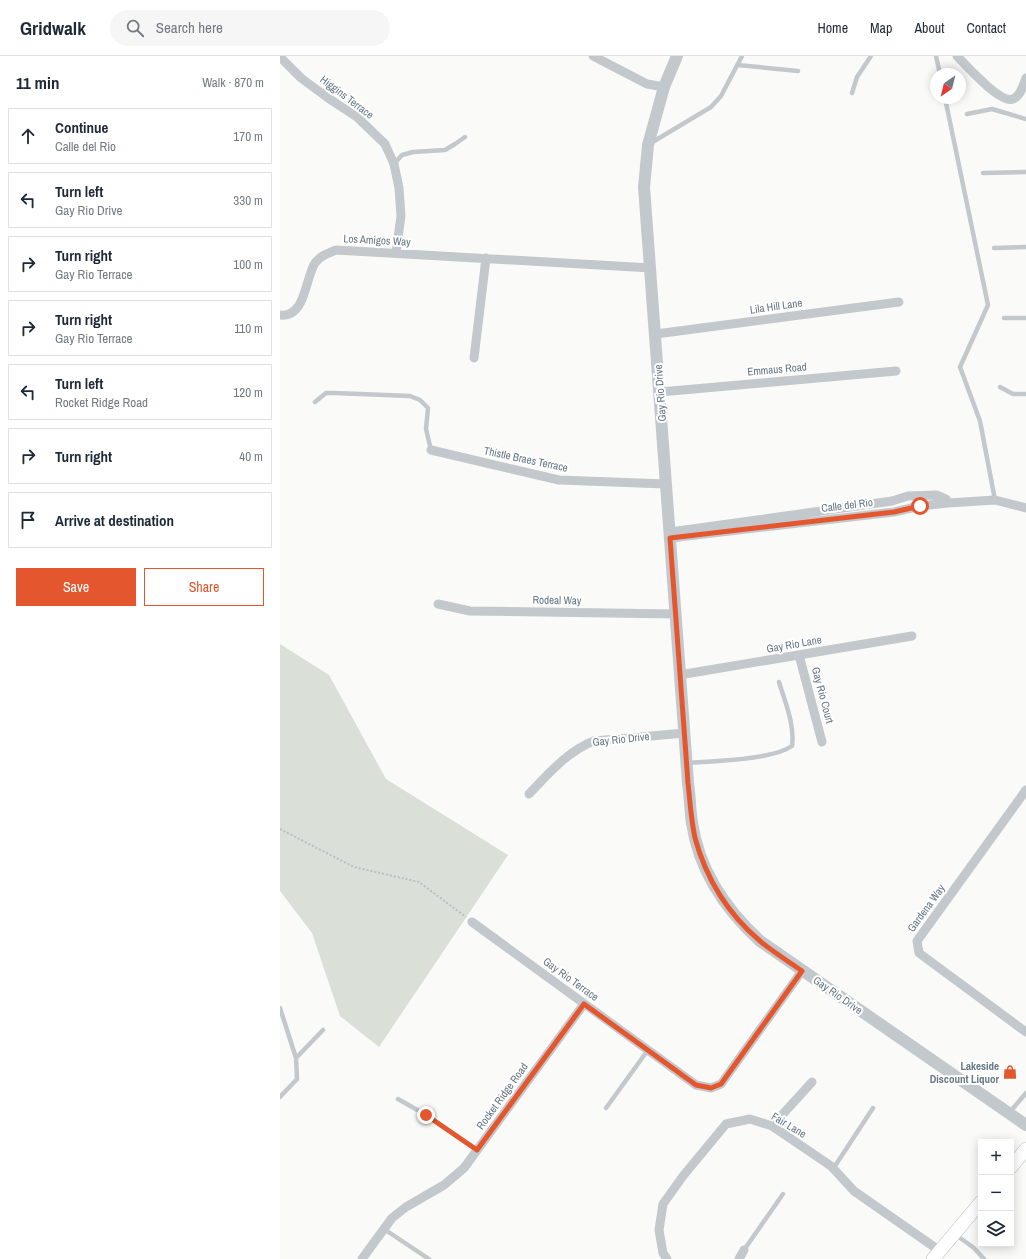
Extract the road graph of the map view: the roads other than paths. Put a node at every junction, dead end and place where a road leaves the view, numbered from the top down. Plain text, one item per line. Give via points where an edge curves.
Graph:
1 (593, 56) edge
2 (677, 56) edge
3 (742, 56) edge
4 (871, 56) edge
5 (936, 56) edge
6 (957, 56) edge
7 (282, 59) dead end
8 (738, 65) junction
9 (939, 68) edge
10 (798, 72) dead end
11 (1026, 78) edge
12 (664, 87) junction
13 (852, 93) dead end
14 (946, 104) edge
15 (967, 114) dead end
16 (1026, 119) edge
17 (465, 137) dead end
18 (648, 145) junction
19 (394, 164) junction
20 (1026, 172) edge
21 (983, 173) dead end
22 (1026, 247) edge
23 (994, 248) dead end
24 (396, 253) junction
25 (486, 258) junction
26 (651, 268) junction
27 (899, 302) dead end
28 (280, 315) edge
29 (1004, 318) dead end
30 (1026, 318) edge
31 (656, 334) junction
32 (474, 358) dead end
33 (896, 371) dead end
34 (1000, 387) dead end
35 (660, 392) junction
36 (1026, 394) edge
37 (316, 402) dead end
38 (431, 450) joint
39 (666, 484) junction
40 (995, 500) junction
41 (1026, 508) edge
42 (670, 535) junction
43 (438, 604) dead end
44 (676, 614) junction
45 (912, 636) dead end
46 (799, 655) junction
47 (679, 675) junction
48 (779, 682) dead end
49 (685, 733) junction
50 (822, 742) dead end
51 (688, 763) junction
52 (1026, 790) edge
53 (529, 794) dead end
54 (472, 922) road end
55 (802, 971) junction
56 (584, 1004) junction
57 (280, 1008) edge
58 (323, 1030) dead end
59 (1026, 1032) edge
60 (648, 1050) junction
61 (296, 1058) junction
62 (812, 1082) dead end
63 (1026, 1093) edge
64 (280, 1097) edge
65 (398, 1099) dead end
66 (606, 1108) dead end
67 (873, 1108) dead end
68 (1009, 1113) junction
69 (1026, 1125) edge
70 (772, 1126) junction
71 (1026, 1149) edge
72 (477, 1150) junction
73 (1014, 1163) edge
74 (833, 1168) junction
75 (783, 1194) dead end
76 (978, 1206) edge
77 (384, 1228) junction
78 (954, 1234) junction
79 (744, 1250) joint
80 (937, 1255) edge
81 (362, 1259) edge
82 (428, 1259) edge
83 (667, 1259) edge
84 (739, 1259) edge
85 (984, 1259) edge

1 - 12 street via 648,84
2 - 12 street, Gay Rio Drive
3 - 8 lane
4 - 13 lane via 857,77
5 - 9 lane
6 - 11 street via 991,90 1005,99 1012,100 1020,93
7 - 19 street, Higgins Terrace via 302,78 357,117 385,144
8 - 10 lane
8 - 18 lane via 721,96 711,107
12 - 18 street, Gay Rio Drive
14 - 40 lane via 988,305 960,367 980,422
15 - 16 lane via 992,109
17 - 19 lane via 445,150 402,155
18 - 26 street, Gay Rio Drive via 644,187
19 - 24 street, Higgins Terrace via 401,202
20 - 21 lane
22 - 23 lane
24 - 25 street, Los Amigos Way
24 - 28 street, Los Amigos Way via 336,250 320,258 314,264 301,302 295,311
25 - 26 street, Los Amigos Way
25 - 32 street
26 - 31 street, Gay Rio Drive
27 - 31 street, Lila Hill Lane
29 - 30 lane
31 - 35 street, Gay Rio Drive
33 - 35 street, Emmaus Road
34 - 36 lane via 1013,394
35 - 39 street, Gay Rio Drive
37 - 38 lane via 326,393 410,396 420,400 428,408 426,429
38 - 39 street, Thistle Braes Terrace via 558,480
39 - 42 street, Gay Rio Drive
40 - 41 street, Calle del Rio
40 - 42 street, Calle del Rio via 920,506 894,512
42 - 44 street, Gay Rio Drive
43 - 44 street, Rodeal Way via 470,611
44 - 47 street, Gay Rio Drive
45 - 46 street, Gay Rio Lane
46 - 47 street, Gay Rio Lane
46 - 50 street, Gay Rio Court
47 - 49 street, Gay Rio Drive
48 - 51 lane via 788,711 792,746 786,750 748,758
49 - 51 street, Gay Rio Drive
49 - 53 street, Gay Rio Drive via 594,740 552,769
51 - 55 street, Gay Rio Drive via 695,837 710,879 726,905 748,930
52 - 59 street, Gardena Way via 917,941 919,953
54 - 56 street, Gay Rio Terrace
55 - 60 street, Gay Rio Terrace via 721,1084 711,1088 696,1085
55 - 68 street, Gay Rio Drive
56 - 60 street, Gay Rio Terrace
56 - 72 street, Rocket Ridge Road
57 - 61 lane
58 - 61 lane
60 - 66 lane
61 - 64 lane via 297,1079
62 - 70 street
63 - 68 lane
65 - 72 lane
67 - 74 lane
68 - 69 street, Gay Rio Drive
70 - 74 street, Fair Lane
70 - 83 street, Fair Lane via 750,1119 726,1124 683,1176 663,1204 659,1230 663,1253
71 - 73 main road
72 - 77 street, Rocket Ridge Road via 464,1168 444,1185 406,1207
74 - 80 street, Fair Lane via 854,1191
75 - 79 lane
76 - 78 main road
77 - 81 street, Rocket Ridge Road
77 - 82 lane
78 - 80 main road
78 - 85 lane via 974,1248
79 - 84 street

